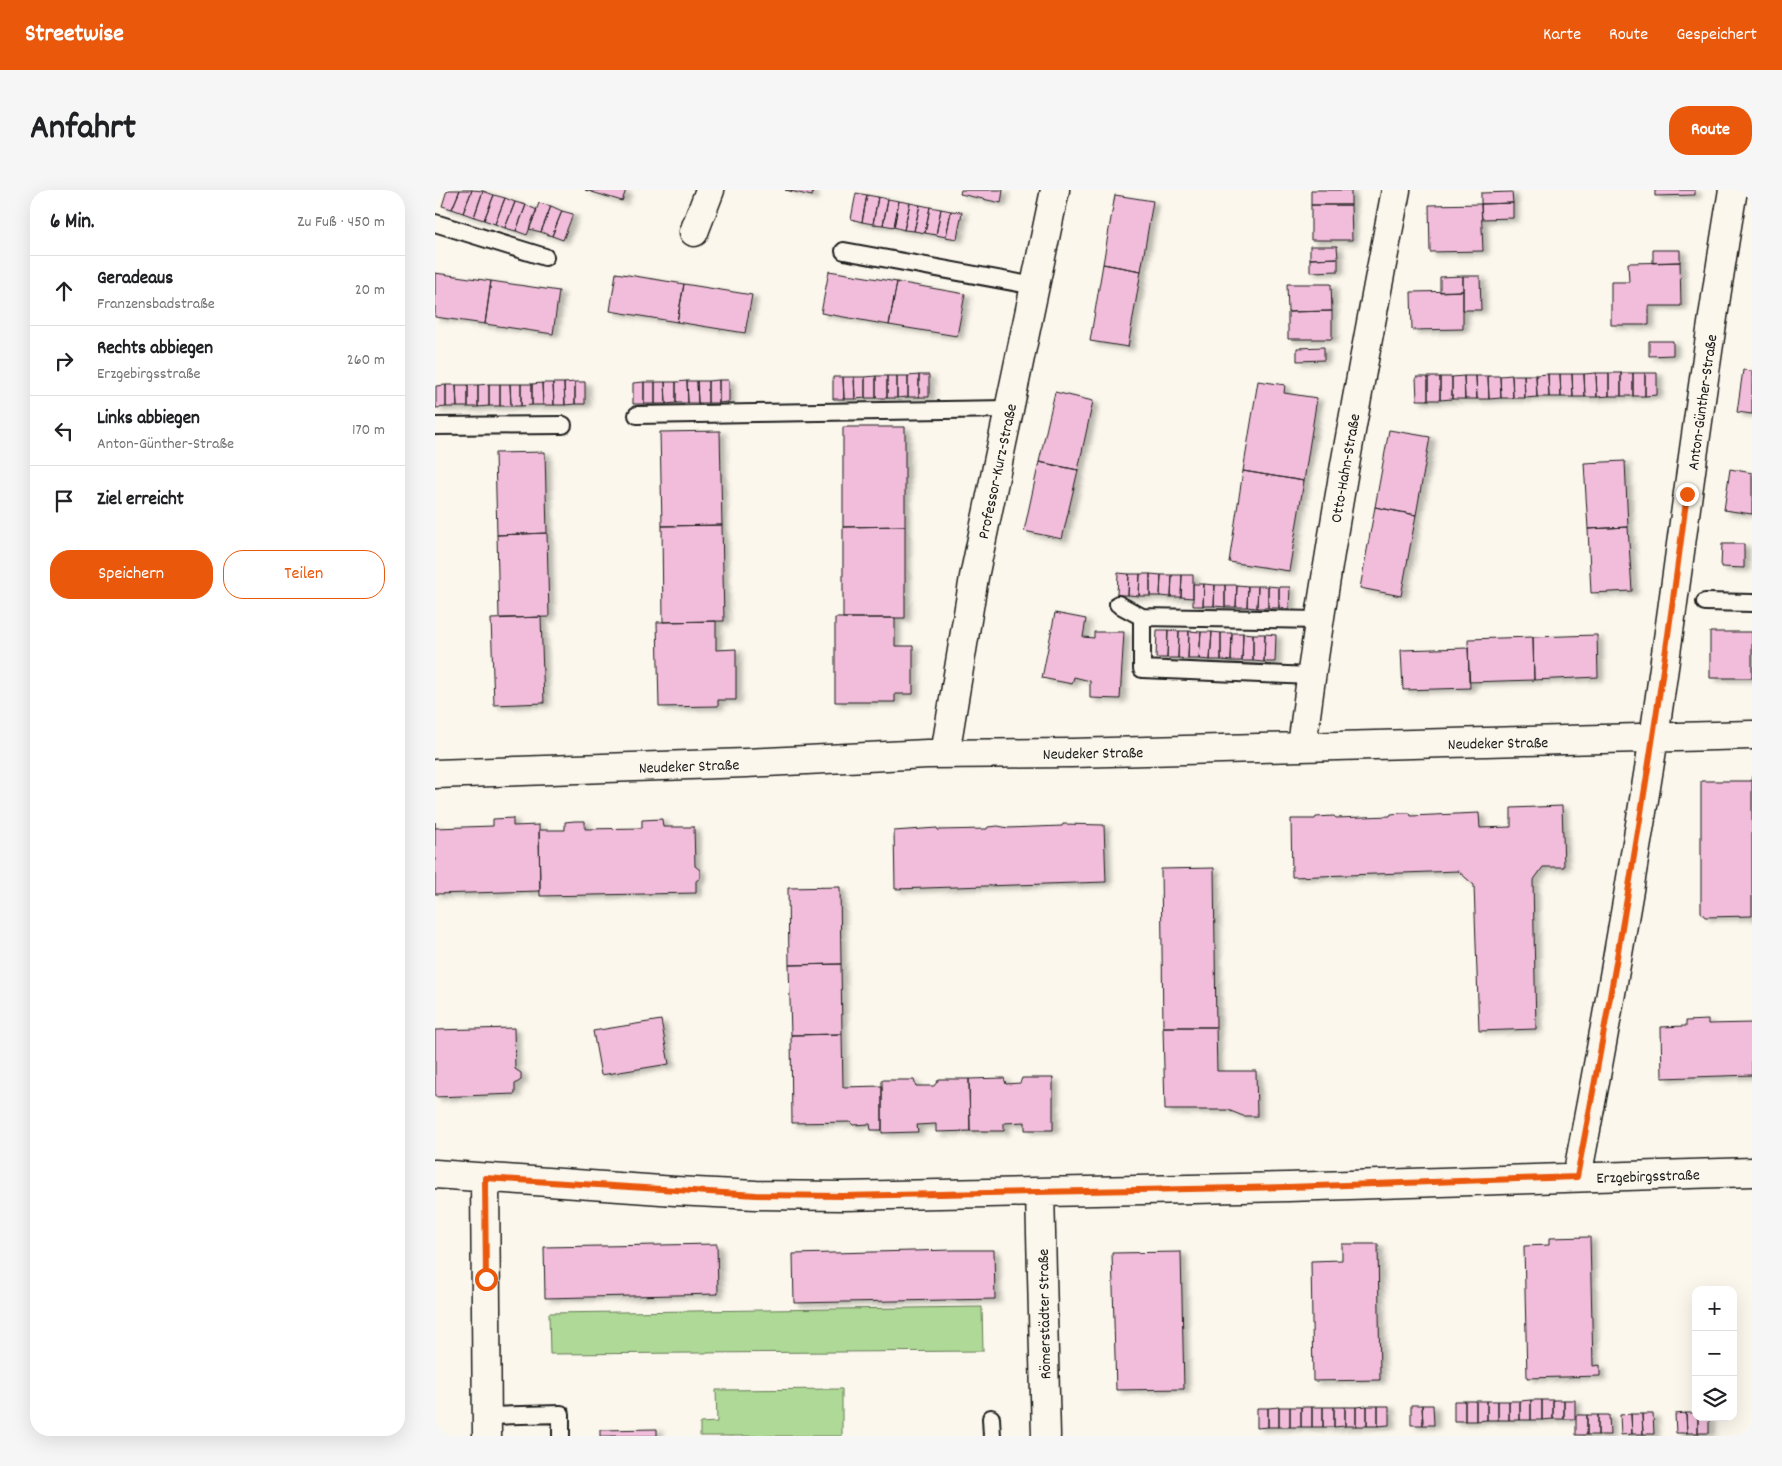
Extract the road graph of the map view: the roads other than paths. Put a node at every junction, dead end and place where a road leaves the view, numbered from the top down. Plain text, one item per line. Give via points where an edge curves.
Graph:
1 (710, 190) edge
2 (1055, 190) edge
3 (1397, 190) edge
4 (1733, 190) edge
5 (435, 223) edge
6 (694, 232) dead end
7 (844, 251) dead end
8 (545, 257) dead end
9 (1035, 286) junction
10 (1008, 409) junction
11 (637, 415) dead end
12 (563, 425) dead end
13 (435, 426) edge
14 (1705, 602) dead end
15 (1752, 603) edge
16 (1117, 604) dead end
17 (1142, 617) junction
18 (1319, 620) junction
19 (1311, 676) junction
20 (1752, 735) edge
21 (1653, 738) junction
22 (1302, 747) junction
23 (945, 754) junction
24 (435, 774) edge
25 (1752, 1172) edge
26 (435, 1174) edge
27 (1577, 1177) junction
28 (485, 1178) junction
29 (1040, 1193) junction
30 (991, 1418) dead end
31 (487, 1426) edge
32 (561, 1436) edge
33 (992, 1436) edge
34 (1046, 1436) edge

1 - 6 street
2 - 9 street, Professor-Kurz-Straße
3 - 18 street, Otto-Hahn-Straße
4 - 21 street, Anton-Günther-Straße
5 - 8 lane
7 - 9 lane
9 - 10 street, Professor-Kurz-Straße
10 - 11 lane
10 - 23 street, Professor-Kurz-Straße via 974,577
12 - 13 lane
14 - 15 lane
16 - 17 lane
17 - 18 lane
17 - 19 lane via 1141,669
18 - 19 street, Otto-Hahn-Straße
19 - 22 street, Otto-Hahn-Straße
20 - 21 street, Neudeker Straße
21 - 22 street, Neudeker Straße
21 - 27 street, Anton-Günther-Straße
22 - 23 street, Neudeker Straße
23 - 24 street, Neudeker Straße
25 - 27 street, Erzgebirgsstraße
26 - 28 street, Erzgebirgsstraße
27 - 29 street, Erzgebirgsstraße
28 - 29 street, Erzgebirgsstraße via 756,1195
28 - 31 street
29 - 34 street, Römerstädter Straße
30 - 33 lane
31 - 32 lane via 561,1414

